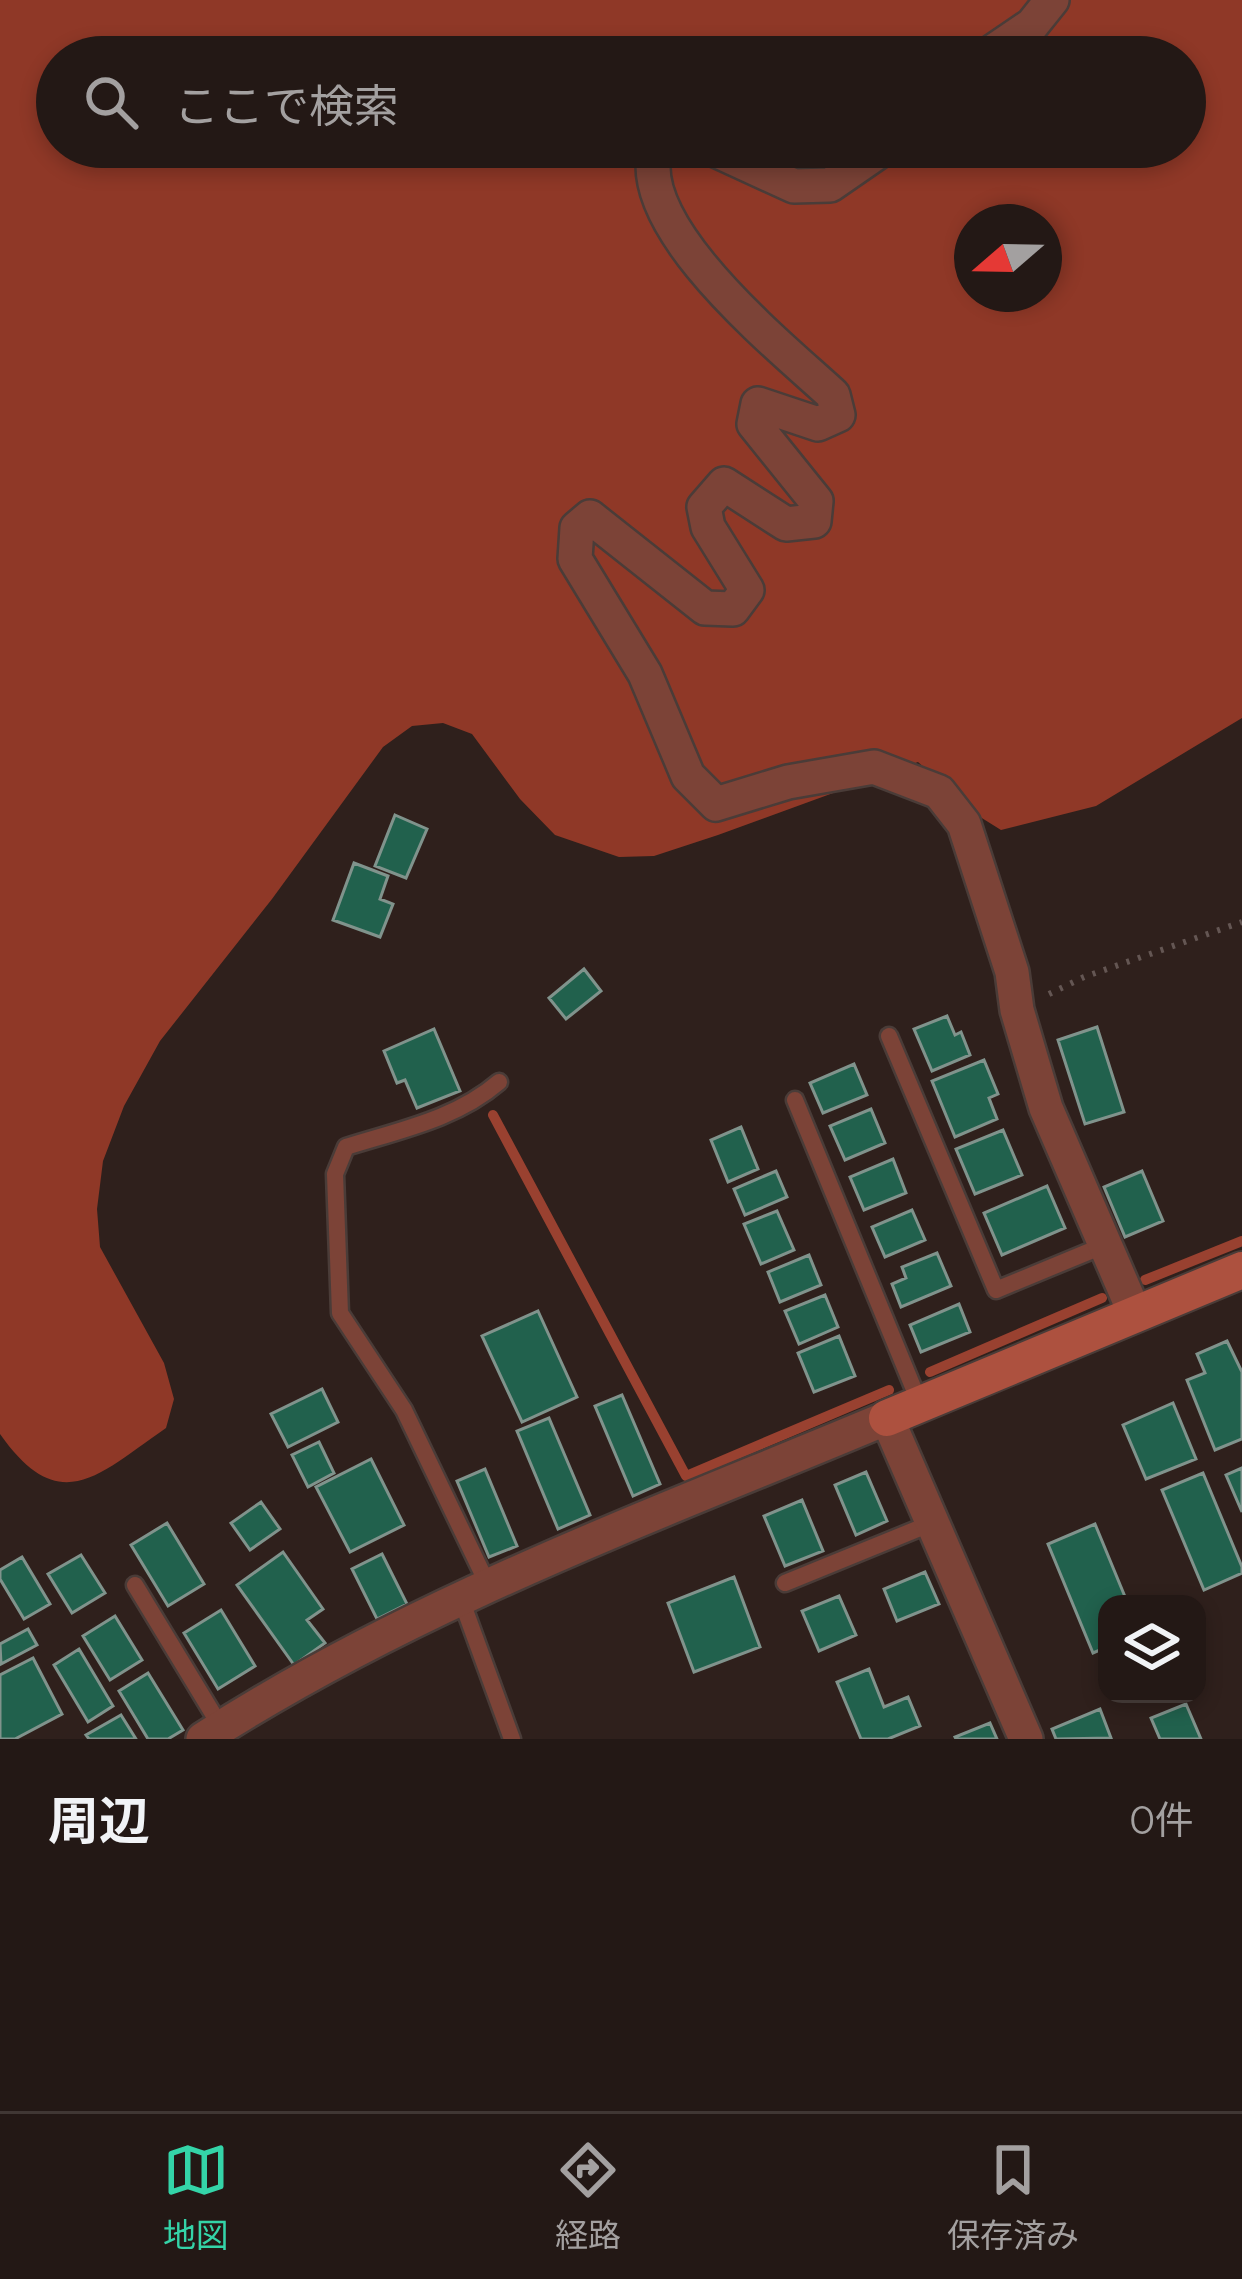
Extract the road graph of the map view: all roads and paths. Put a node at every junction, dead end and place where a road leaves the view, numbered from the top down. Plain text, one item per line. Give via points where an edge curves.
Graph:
1 (1052, 0) edge
2 (1017, 36) edge
3 (654, 168) edge
4 (754, 168) edge
5 (855, 168) edge
6 (1242, 922) edge
7 (1016, 1010) junction
8 (889, 1036) dead end
9 (499, 1082) dead end
10 (795, 1100) dead end
11 (1105, 1245) junction
12 (1242, 1270) edge
13 (1135, 1314) junction
14 (903, 1411) junction
15 (932, 1523) junction
16 (784, 1583) dead end
17 (135, 1585) dead end
18 (475, 1592) junction
19 (212, 1733) edge
20 (512, 1739) edge
21 (1026, 1739) edge

1 - 2 street
3 - 7 street via 665,219 725,293 833,395 838,415 818,424 758,404 754,424 816,501 814,521 786,524 724,484 704,507 747,590 733,609 705,608 590,517 577,528 574,559 645,674 688,776 716,803 874,767 939,791 964,824 1012,972
4 - 5 street via 794,187 830,185
6 - 7 path via 1084,977
7 - 11 street via 1046,1108
8 - 11 lane via 996,1290
9 - 18 lane via 451,1114 346,1147 335,1174 340,1313 404,1410
10 - 14 lane
11 - 13 street
12 - 13 street
13 - 14 street
14 - 15 street
14 - 18 street
15 - 16 lane
15 - 21 street
17 - 19 lane
18 - 19 street
18 - 20 lane

